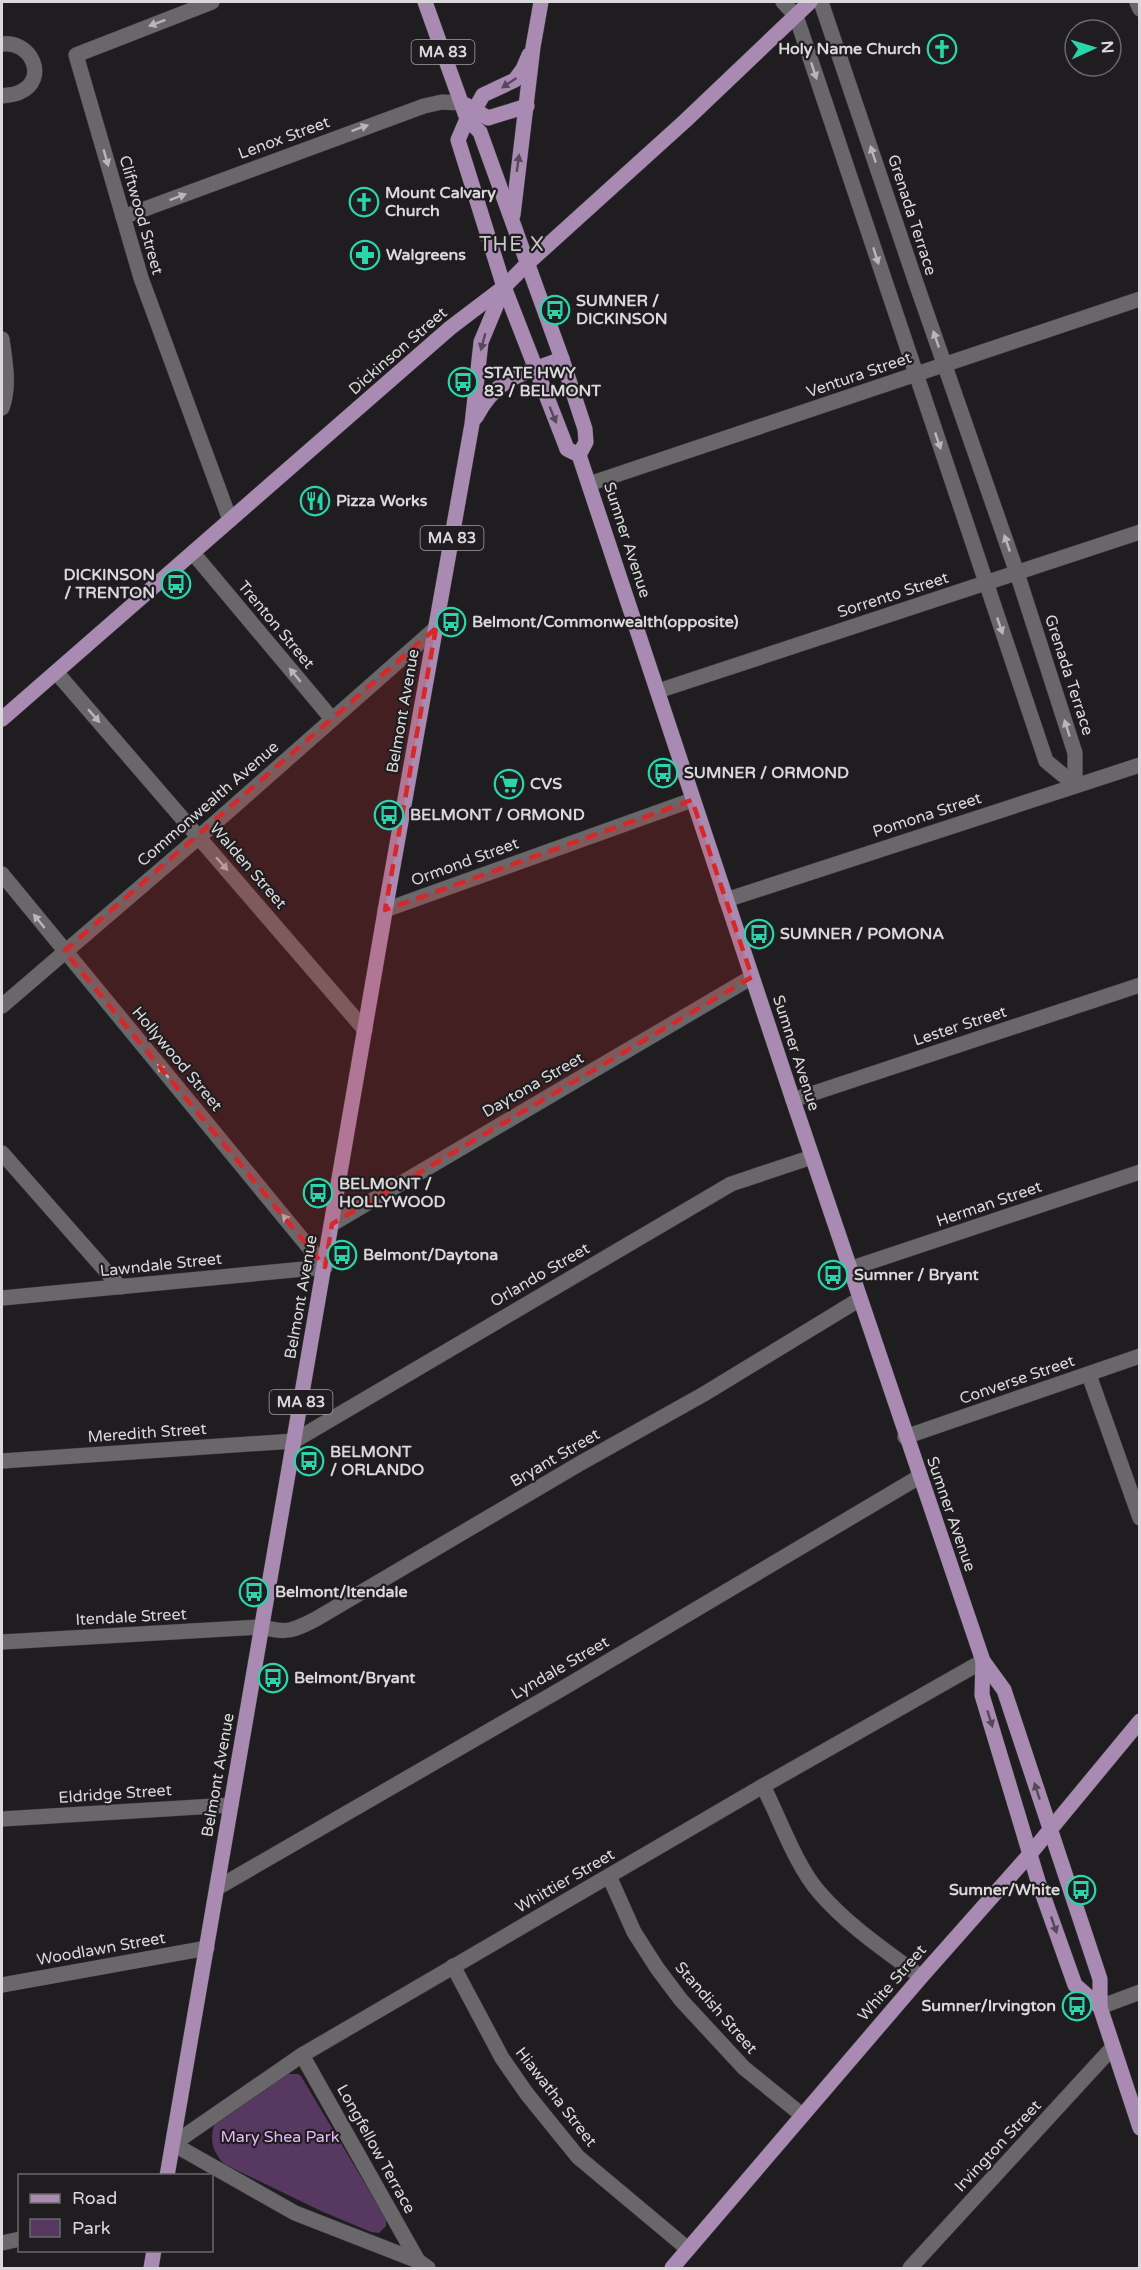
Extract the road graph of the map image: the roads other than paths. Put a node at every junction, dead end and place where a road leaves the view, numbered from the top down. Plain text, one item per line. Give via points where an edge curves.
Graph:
1 (212, 2) edge
2 (426, 2) edge
3 (541, 2) edge
4 (783, 2) edge
5 (810, 2) edge
6 (822, 2) edge
7 (1137, 2) edge
8 (1140, 9) edge
9 (796, 16) junction
10 (2, 44) edge
11 (533, 47) junction
12 (2, 96) edge
13 (460, 103) junction
14 (527, 106) junction
15 (471, 114) junction
16 (123, 217) junction
17 (513, 221) junction
18 (528, 263) junction
19 (504, 287) junction
20 (1140, 299) edge
21 (2, 339) edge
22 (562, 359) junction
23 (944, 364) junction
24 (534, 369) junction
25 (915, 375) junction
26 (2, 408) edge
27 (472, 424) junction
28 (579, 455) junction
29 (589, 484) junction
30 (230, 520) junction
31 (1140, 532) edge
32 (193, 554) junction
33 (1017, 573) junction
34 (986, 583) junction
35 (436, 628) junction
36 (56, 672) junction
37 (658, 691) junction
38 (2, 718) edge
39 (332, 719) junction
40 (1140, 765) edge
41 (1075, 785) junction
42 (692, 800) junction
43 (199, 837) junction
44 (2, 874) edge
45 (726, 900) junction
46 (385, 910) junction
47 (64, 951) junction
48 (752, 977) junction
49 (1140, 985) edge
50 (2, 1006) edge
51 (365, 1030) junction
52 (792, 1100) junction
53 (2, 1153) edge
54 (812, 1157) junction
55 (1140, 1172) edge
56 (332, 1224) junction
57 (325, 1267) junction
58 (849, 1269) junction
59 (120, 1287) junction
60 (2, 1298) edge
61 (860, 1299) junction
62 (1140, 1356) edge
63 (1089, 1375) junction
64 (905, 1437) junction
65 (294, 1441) junction
66 (2, 1461) edge
67 (919, 1477) junction
68 (1140, 1518) edge
69 (262, 1627) junction
70 (2, 1642) edge
71 (983, 1661) junction
72 (1140, 1721) edge
73 (763, 1786) junction
74 (231, 1805) junction
75 (2, 1819) edge
76 (1049, 1829) junction
77 (1030, 1854) junction
78 (609, 1876) junction
79 (217, 1888) junction
80 (207, 1948) junction
81 (453, 1966) junction
82 (921, 1977) junction
83 (2, 1985) edge
84 (1140, 1992) edge
85 (1100, 2007) junction
86 (1113, 2047) junction
87 (302, 2055) junction
88 (802, 2115) junction
89 (1140, 2128) edge
90 (173, 2144) junction
91 (167, 2174) edge
92 (18, 2239) edge
93 (2, 2243) edge
94 (688, 2249) junction
95 (154, 2252) edge
96 (423, 2265) edge
97 (151, 2268) edge
98 (672, 2268) edge
99 (910, 2268) edge

1 -> 16 street, Cliftwood Street via 76,55
2 - 13 main road, Sumner Avenue / MA 83
3 - 11 main road
4 - 9 street
5 - 9 main road, Dickinson Street
23 -> 6 street, Grenada Terrace
7 - 8 street
9 - 18 main road, Dickinson Street
9 -> 25 street
10 - 12 street via 18,45 28,52 34,76 30,86 19,93
11 - 14 main road
11 -> 15 main road via 515,80 483,95
13 - 15 main road, Sumner Avenue / MA 83
16 -> 13 street, Lenox Street via 424,106
14 - 15 main road via 488,118
17 -> 14 main road
15 - 17 main road, Sumner Avenue / MA 83
15 - 19 main road, Sumner Avenue via 458,140
16 - 30 street, Cliftwood Street via 141,278
17 - 18 main road, Sumner Avenue / MA 83
18 - 19 main road, Dickinson Street
18 - 22 main road, Sumner Avenue / MA 83
19 - 24 main road, Sumner Avenue
19 -> 27 main road, Belmont Avenue / MA 83 via 481,342
19 - 30 main road, Dickinson Street via 450,328
20 - 23 street, Ventura Street
21 - 26 street via 6,379
22 - 24 main road, Belmont Avenue / MA 83
22 - 28 main road, Sumner Avenue via 585,429 586,442
23 - 25 street, Ventura Street
33 -> 23 street, Grenada Terrace
24 - 27 main road, Belmont Avenue / MA 83 via 502,383 486,398
24 -> 28 main road, Sumner Avenue via 567,449
25 - 29 street, Ventura Street
25 -> 34 street
27 - 35 main road, Belmont Avenue / MA 83
28 - 29 main road, Sumner Avenue
29 - 37 main road, Sumner Avenue
30 - 32 main road, Dickinson Street
31 - 33 street, Sorrento Street
32 - 36 main road, Dickinson Street
39 -> 32 street, Trenton Street
33 - 34 street, Sorrento Street
41 -> 33 street, Grenada Terrace via 1075,753
34 - 37 street, Sorrento Street
34 -> 41 street via 1046,761
35 - 39 street, Commonwealth Avenue
35 - 46 main road, Belmont Avenue / MA 83
36 - 38 main road, Dickinson Street
36 -> 43 street, Walden Street
37 - 42 main road, Sumner Avenue
39 - 43 street, Commonwealth Avenue
40 - 41 street, Pomona Street
41 - 45 street, Pomona Street
42 - 45 main road, Sumner Avenue
42 - 46 street, Ormond Street
43 - 47 street, Commonwealth Avenue
43 -> 51 street, Walden Street
47 -> 44 street, Hollywood Street
45 - 48 main road, Sumner Avenue
46 - 51 main road, Belmont Avenue / MA 83
47 - 50 street, Commonwealth Avenue
57 -> 47 street, Hollywood Street
48 - 52 main road, Sumner Avenue
48 - 56 street, Daytona Street
49 - 52 street, Lester Street
51 - 56 main road, Belmont Avenue / MA 83
52 - 54 main road, Sumner Avenue
53 - 59 street
54 - 58 main road, Sumner Avenue
54 - 65 street, Orlando Street via 731,1184
55 - 58 street, Herman Street
56 - 57 main road, Belmont Avenue / MA 83
57 - 59 street, Lawndale Street
57 - 65 main road, Belmont Avenue / MA 83
58 - 61 main road, Sumner Avenue
59 - 60 street, Lawndale Street
61 - 64 main road, Sumner Avenue
61 - 69 street, Bryant Street via 316,1619 292,1631
62 - 63 street, Converse Street
63 - 64 street, Converse Street
63 - 68 street
64 - 67 main road, Sumner Avenue
65 - 66 street, Meredith Street
65 - 69 main road, Belmont Avenue / MA 83
67 - 71 main road, Sumner Avenue
67 - 79 street, Lyndale Street
69 - 70 street, Itendale Street
69 - 74 main road, Belmont Avenue / MA 83
71 - 73 street, Whittier Street
76 -> 71 main road, Sumner Avenue via 1004,1690
71 -> 77 main road, Sumner Avenue via 982,1695
72 - 76 main road, White Street
73 - 78 street, Whittier Street
73 - 82 street via 818,1891
74 - 75 street, Eldridge Street
74 - 79 main road, Belmont Avenue / MA 83
76 - 77 main road, White Street
76 - 85 main road, Sumner Avenue via 1100,1979
77 - 82 main road, White Street
77 -> 85 main road, Sumner Avenue via 1075,1985
78 - 81 street, Whittier Street
78 - 88 street, Standish Street via 634,1932 681,2000 744,2068
79 - 80 main road, Belmont Avenue / MA 83
80 - 83 street, Woodlawn Street
80 - 90 main road, Belmont Avenue / MA 83
81 - 87 street, Whittier Street
81 - 94 street, Hiawatha Street via 502,2058 578,2157
82 - 88 main road, White Street
84 - 85 street
85 - 86 main road, Sumner Avenue
86 - 89 main road, Sumner Avenue
86 - 99 street, Irvington Street
87 - 90 street, Whittier Street
87 - 96 street, Longfellow Terrace
88 - 94 main road, White Street
90 - 91 main road, Belmont Avenue / MA 83
90 - 96 street, Longfellow Terrace via 295,2213
92 - 93 street
94 - 98 main road, White Street
95 - 97 main road

